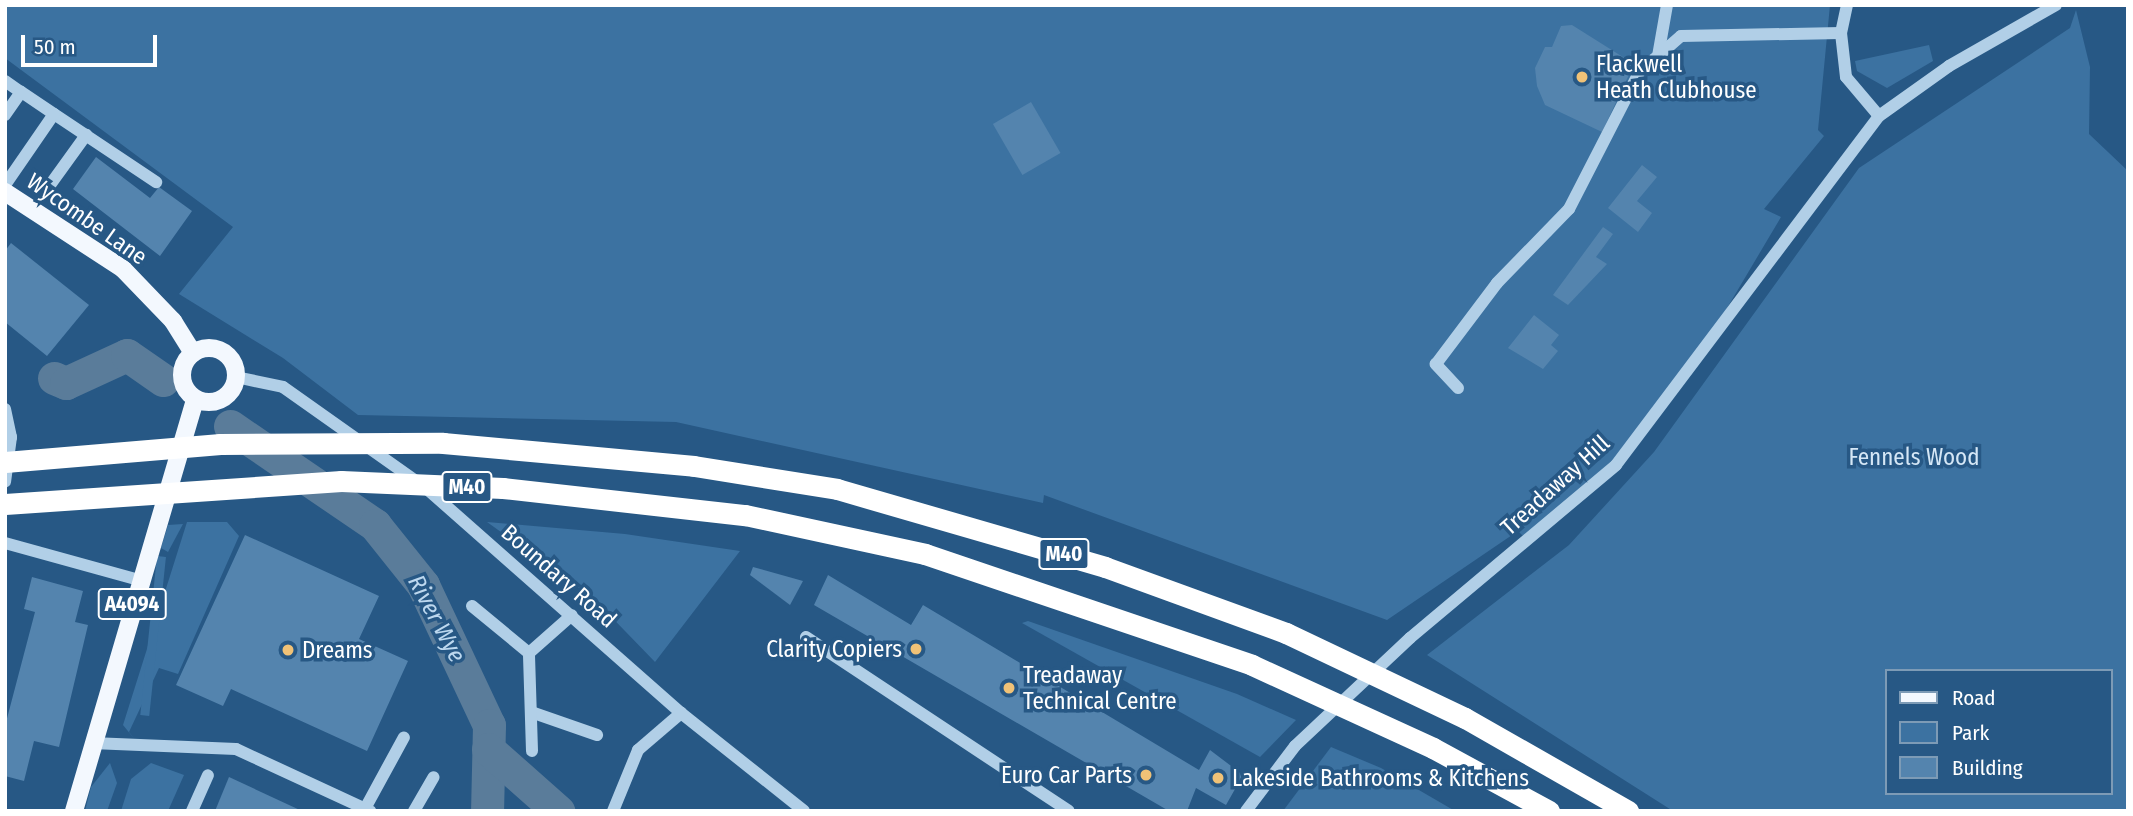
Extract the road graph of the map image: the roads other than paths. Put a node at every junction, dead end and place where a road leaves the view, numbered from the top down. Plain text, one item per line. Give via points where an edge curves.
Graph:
1 (1667, 5) edge
2 (1847, 5) edge
3 (2056, 5) edge
4 (1840, 33) junction
5 (1658, 56) junction
6 (5, 81) edge
7 (21, 92) junction
8 (54, 114) junction
9 (5, 115) edge
10 (1879, 116) junction
11 (86, 135) junction
12 (156, 182) dead end
13 (5, 185) edge
14 (50, 185) dead end
15 (5, 192) edge
16 (193, 353) junction
17 (236, 377) junction
18 (1458, 388) dead end
19 (195, 399) junction
20 (5, 409) edge
21 (5, 461) edge
22 (5, 482) edge
23 (5, 505) edge
24 (5, 542) edge
25 (139, 580) junction
26 (472, 606) dead end
27 (572, 615) junction
28 (806, 637) dead end
29 (529, 653) junction
30 (531, 712) junction
31 (681, 713) junction
32 (597, 735) dead end
33 (404, 737) dead end
34 (92, 743) junction
35 (532, 751) dead end
36 (208, 775) dead end
37 (434, 777) dead end
38 (368, 808) edge
39 (74, 811) edge
40 (192, 811) edge
41 (414, 811) edge
42 (613, 811) edge
43 (804, 811) edge
44 (1069, 811) edge
45 (1246, 811) edge
46 (1549, 811) edge
47 (1628, 811) edge

1 - 5 street
2 - 4 street
3 - 10 street, Treadaway Hill via 1908,92
4 - 5 street via 1681,36
4 - 10 street via 1846,77
5 - 18 street via 1641,69 1569,209 1497,283 1436,363
6 - 7 street
7 - 8 street
7 - 9 street
8 - 11 street
8 - 13 street
10 - 45 street, Treadaway Hill via 1616,465 1410,638 1295,746
11 - 12 street
11 - 14 street
15 - 16 main road, Wycombe Lane via 123,268 173,321
16 - 17 main road via 218,349 232,360
16 - 19 main road via 182,377
17 - 19 main road via 222,399
17 - 27 street, Boundary Road via 283,387 405,474
19 - 25 main road, A4094
20 - 22 street via 11,437
21 - 47 highway, M40, bridge via 233,443 443,443 681,465 837,489 1105,567 1286,633 1465,718
23 - 46 highway, M40, bridge via 329,482 503,488 745,515 925,554 1252,665 1433,748
24 - 25 street
25 - 34 main road, A4094
26 - 29 street
27 - 29 street
27 - 31 street, Boundary Road
28 - 44 street
29 - 30 street
30 - 32 street
30 - 35 street
31 - 42 street via 638,750
31 - 43 street, Boundary Road
33 - 38 street
34 - 38 street via 236,749
34 - 39 main road, A4094
36 - 40 street
37 - 41 street

